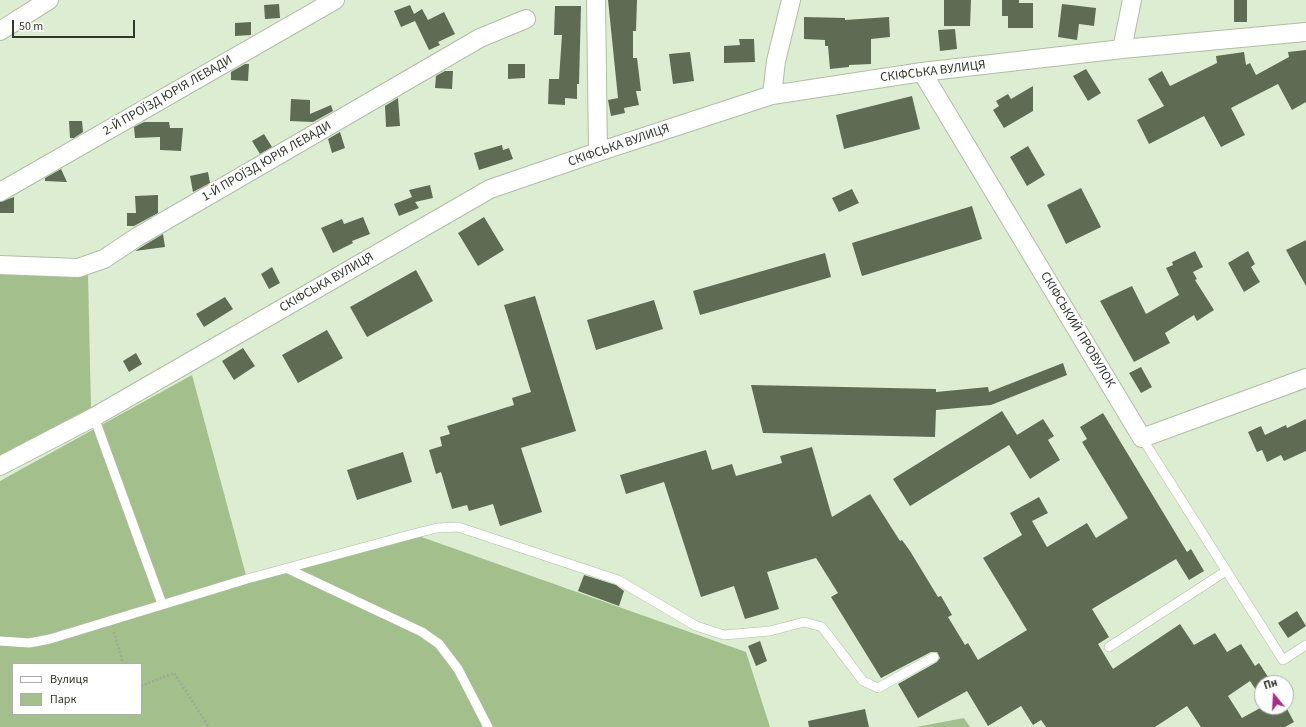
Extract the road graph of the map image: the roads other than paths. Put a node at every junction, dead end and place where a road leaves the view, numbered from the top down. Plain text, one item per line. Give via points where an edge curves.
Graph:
1 (49, 0) edge
2 (335, 0) edge
3 (596, 0) edge
4 (791, 0) edge
5 (1132, 0) edge
6 (526, 19) dead end
7 (0, 31) edge
8 (1306, 32) edge
9 (1122, 49) junction
10 (922, 72) junction
11 (772, 95) junction
12 (598, 152) junction
13 (0, 192) edge
14 (0, 265) edge
15 (1306, 378) edge
16 (94, 417) junction
17 (1142, 438) junction
18 (0, 466) edge
19 (286, 568) junction
20 (1226, 571) junction
21 (162, 604) junction
22 (0, 641) edge
23 (1306, 645) edge
24 (1109, 647) dead end
25 (934, 657) dead end
26 (488, 727) edge

1 - 7 street
2 - 13 street, 2-Й ПРОЇЗД ЮРІЯ ЛЕВАДИ
3 - 12 street
4 - 11 street via 776,61
5 - 9 street
6 - 14 street, 1-Й ПРОЇЗД ЮРІЯ ЛЕВАДИ via 480,38 137,237 104,259 78,268
8 - 9 street, СКІФСЬКА ВУЛИЦЯ
9 - 10 street, СКІФСЬКА ВУЛИЦЯ
10 - 11 street, СКІФСЬКА ВУЛИЦЯ
10 - 17 street, СКІФСЬКИЙ ПРОВУЛОК
11 - 12 street, СКІФСЬКА ВУЛИЦЯ
12 - 16 street, СКІФСЬКА ВУЛИЦЯ via 490,189
15 - 17 street
16 - 18 street, СКІФСЬКА ВУЛИЦЯ
16 - 21 lane
17 - 20 lane
19 - 21 lane
19 - 25 lane via 437,528 458,527 618,580 696,626 724,635 770,630 804,622 822,627 863,681 878,688
19 - 26 lane via 422,632 439,644 458,669
20 - 23 lane via 1283,660
20 - 24 lane
21 - 22 lane via 50,639 28,643

